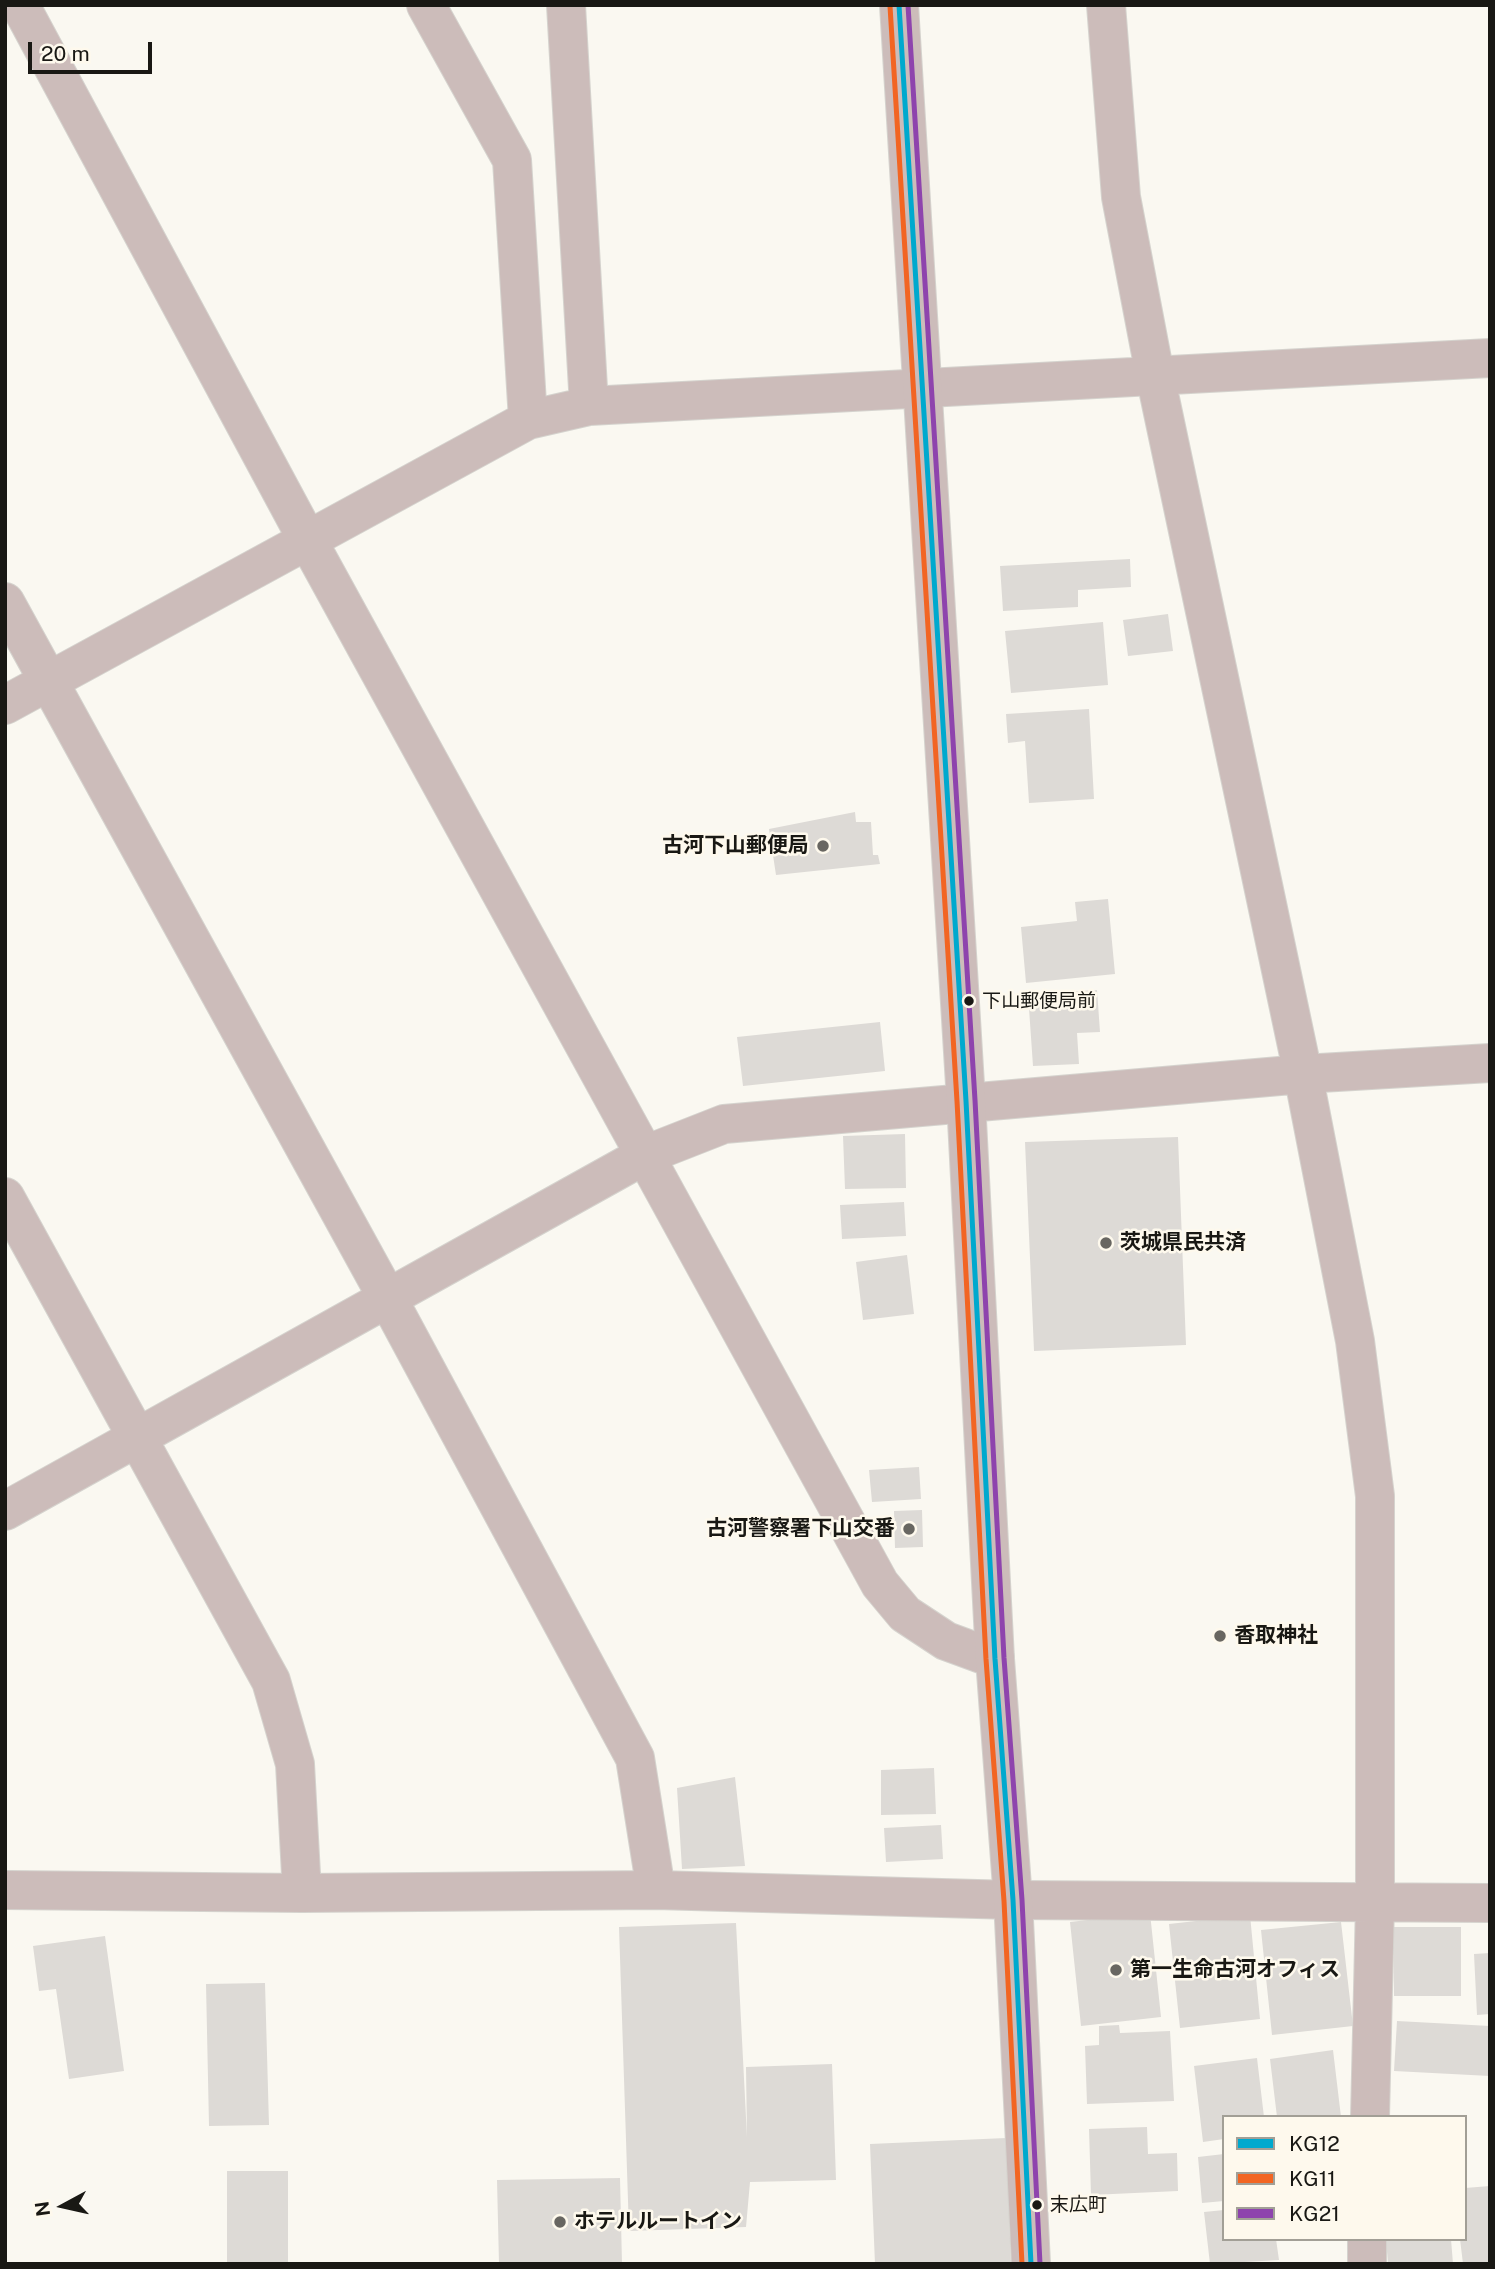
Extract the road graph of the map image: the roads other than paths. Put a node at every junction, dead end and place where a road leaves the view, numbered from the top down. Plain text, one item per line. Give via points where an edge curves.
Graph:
1 (20, 5) edge
2 (426, 5) edge
3 (566, 5) edge
4 (899, 5) edge
5 (1106, 5) edge
6 (1490, 358) edge
7 (1155, 376) junction
8 (921, 390) junction
9 (589, 406) junction
10 (528, 420) junction
11 (308, 541) junction
12 (5, 602) edge
13 (48, 680) junction
14 (5, 705) edge
15 (1490, 1063) edge
16 (1303, 1074) junction
17 (966, 1101) junction
18 (645, 1156) junction
19 (5, 1197) edge
20 (388, 1299) junction
21 (137, 1437) junction
22 (5, 1511) edge
23 (995, 1659) junction
24 (5, 1890) edge
25 (656, 1890) junction
26 (302, 1893) junction
27 (1013, 1900) junction
28 (1375, 1903) junction
29 (1490, 1903) edge
30 (1370, 2115) edge
31 (1367, 2241) edge
32 (1031, 2264) edge
33 (1367, 2264) edge

1 - 11 street
2 - 10 street via 512,160
3 - 9 street
4 - 8 street
5 - 7 street via 1121,197
6 - 7 street
7 - 8 street
7 - 16 street
8 - 9 street
8 - 17 street
9 - 10 street
10 - 11 street
11 - 13 street
11 - 18 street
12 - 13 street
13 - 14 street
13 - 20 street
15 - 16 street
16 - 17 street
16 - 28 street via 1355,1341 1375,1496
17 - 18 street via 724,1124
17 - 23 street
18 - 20 street
18 - 23 street via 880,1584 905,1614 946,1641
19 - 21 street
20 - 21 street
20 - 25 street via 635,1758
21 - 22 street
21 - 26 street via 271,1681 295,1764
23 - 27 street
24 - 26 street
25 - 26 street
25 - 27 street
27 - 28 street
27 - 32 street
28 - 29 street
28 - 30 street
31 - 33 street

